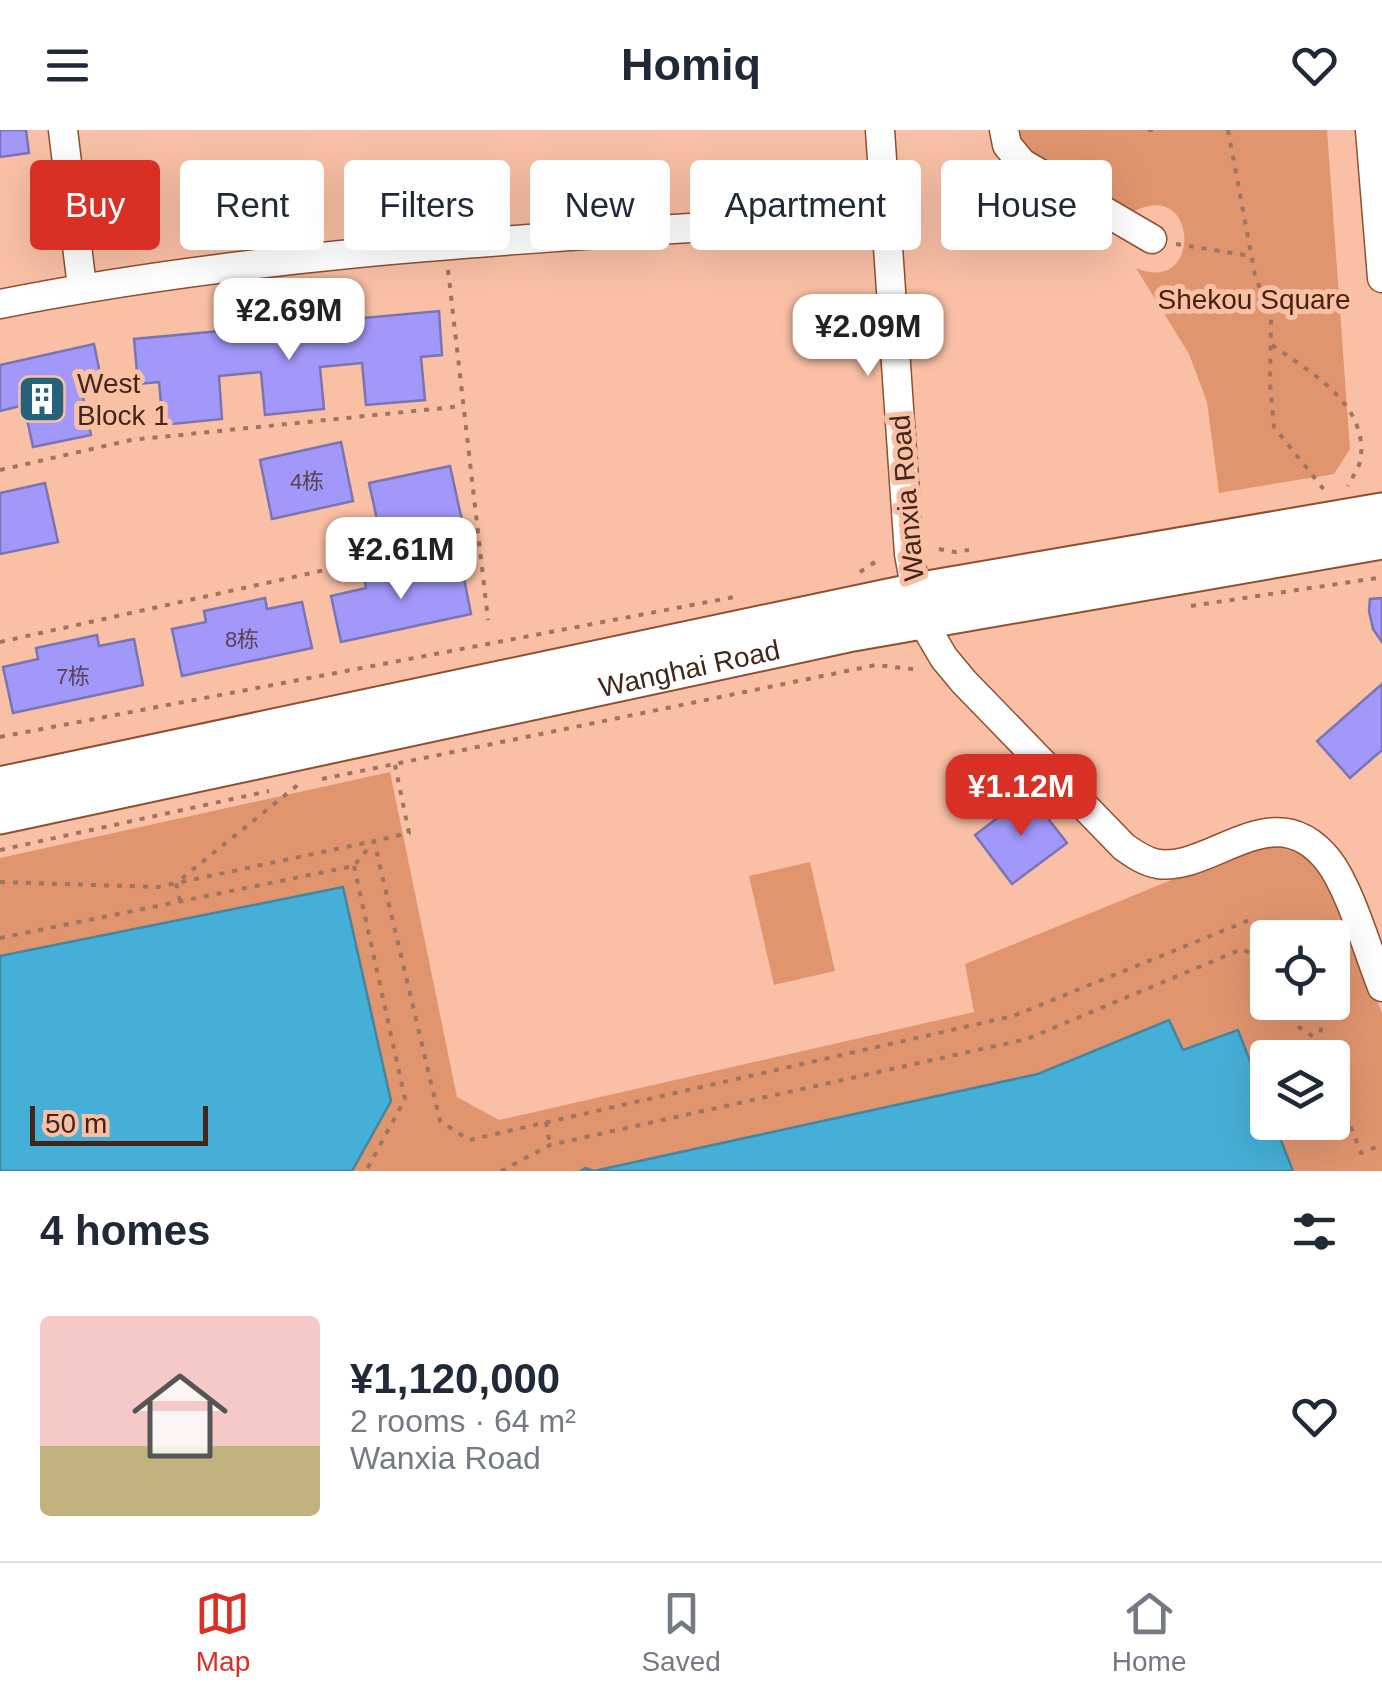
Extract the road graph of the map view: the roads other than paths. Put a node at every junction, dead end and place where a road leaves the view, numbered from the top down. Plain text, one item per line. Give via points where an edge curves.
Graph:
1 (63, 130) edge
2 (880, 130) edge
3 (1004, 130) edge
4 (1370, 130) edge
5 (882, 160) edge
6 (690, 229) edge
7 (1152, 239) road end
8 (1380, 242) edge
9 (888, 250) edge
10 (1382, 278) edge
11 (82, 288) junction
12 (0, 304) edge
13 (1382, 510) edge
14 (1382, 541) edge
15 (918, 605) junction
16 (0, 784) edge
17 (0, 816) edge
18 (1382, 987) edge

1 - 11 street
2 - 5 street, Wanxia Road
3 - 7 street via 1006,146 1022,163
4 - 8 street
6 - 11 street via 262,261
8 - 10 street
9 - 15 street, Wanxia Road via 906,532
11 - 12 street
13 - 15 main road, Wanghai Road
14 - 15 main road, Wanghai Road
15 - 16 main road, Wanghai Road
15 - 17 main road, Wanghai Road
15 - 18 street, Wanxia Road via 964,682 1140,858 1172,864 1272,832 1311,844 1338,876

